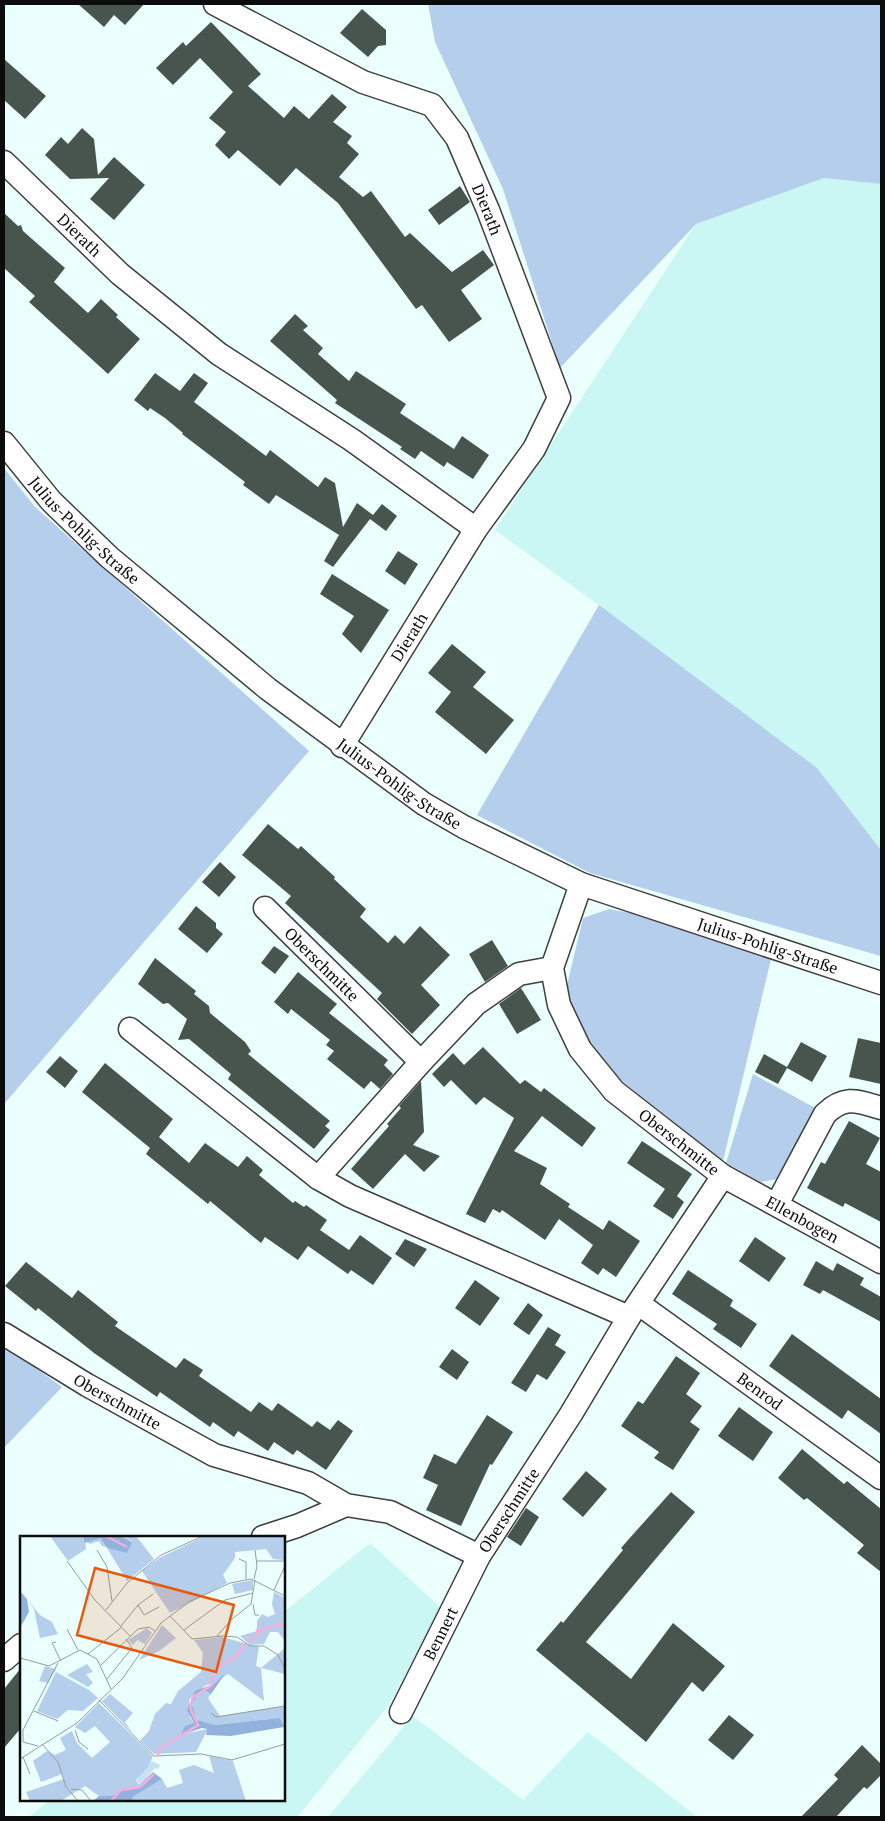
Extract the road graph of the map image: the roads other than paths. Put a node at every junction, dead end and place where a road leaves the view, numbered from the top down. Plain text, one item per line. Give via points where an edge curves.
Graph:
1 (215, 4) edge
2 (4, 162) edge
3 (4, 443) edge
4 (476, 529) junction
5 (342, 746) junction
6 (581, 884) junction
7 (265, 908) dead end
8 (552, 968) junction
9 (881, 983) edge
10 (130, 1030) dead end
11 (421, 1062) junction
12 (881, 1108) edge
13 (723, 1176) junction
14 (318, 1178) junction
15 (776, 1204) junction
16 (881, 1262) edge
17 (634, 1310) junction
18 (4, 1334) edge
19 (881, 1478) edge
20 (346, 1505) junction
21 (266, 1536) edge
22 (479, 1556) junction
23 (20, 1646) edge
24 (4, 1660) edge
25 (400, 1712) dead end

1 - 4 street, Dierath via 363,82 432,106 457,138 488,210 559,398 534,449
2 - 4 street, Dierath via 120,274 219,354 352,440
3 - 5 street, Julius-Pohlig-Straße via 51,501 109,557
4 - 5 street, Dierath
5 - 6 street, Julius-Pohlig-Straße via 424,804
6 - 8 street, Oberschmitte
6 - 9 street, Julius-Pohlig-Straße
7 - 11 street, Oberschmitte
8 - 11 street via 518,974 476,1004
8 - 13 street, Oberschmitte via 559,1005 580,1049 614,1091
10 - 14 street
11 - 14 street
12 - 15 street via 849,1100 836,1104 825,1114
13 - 15 street, Ellenbogen
13 - 17 street, Oberschmitte
14 - 17 street via 350,1196
15 - 16 street, Ellenbogen
17 - 19 street, Benrod
17 - 22 street, Oberschmitte
18 - 20 street, Oberschmitte via 86,1385 214,1455 308,1483
20 - 21 street
20 - 22 street, Oberschmitte via 390,1512
22 - 25 street, Bennert
23 - 24 street

